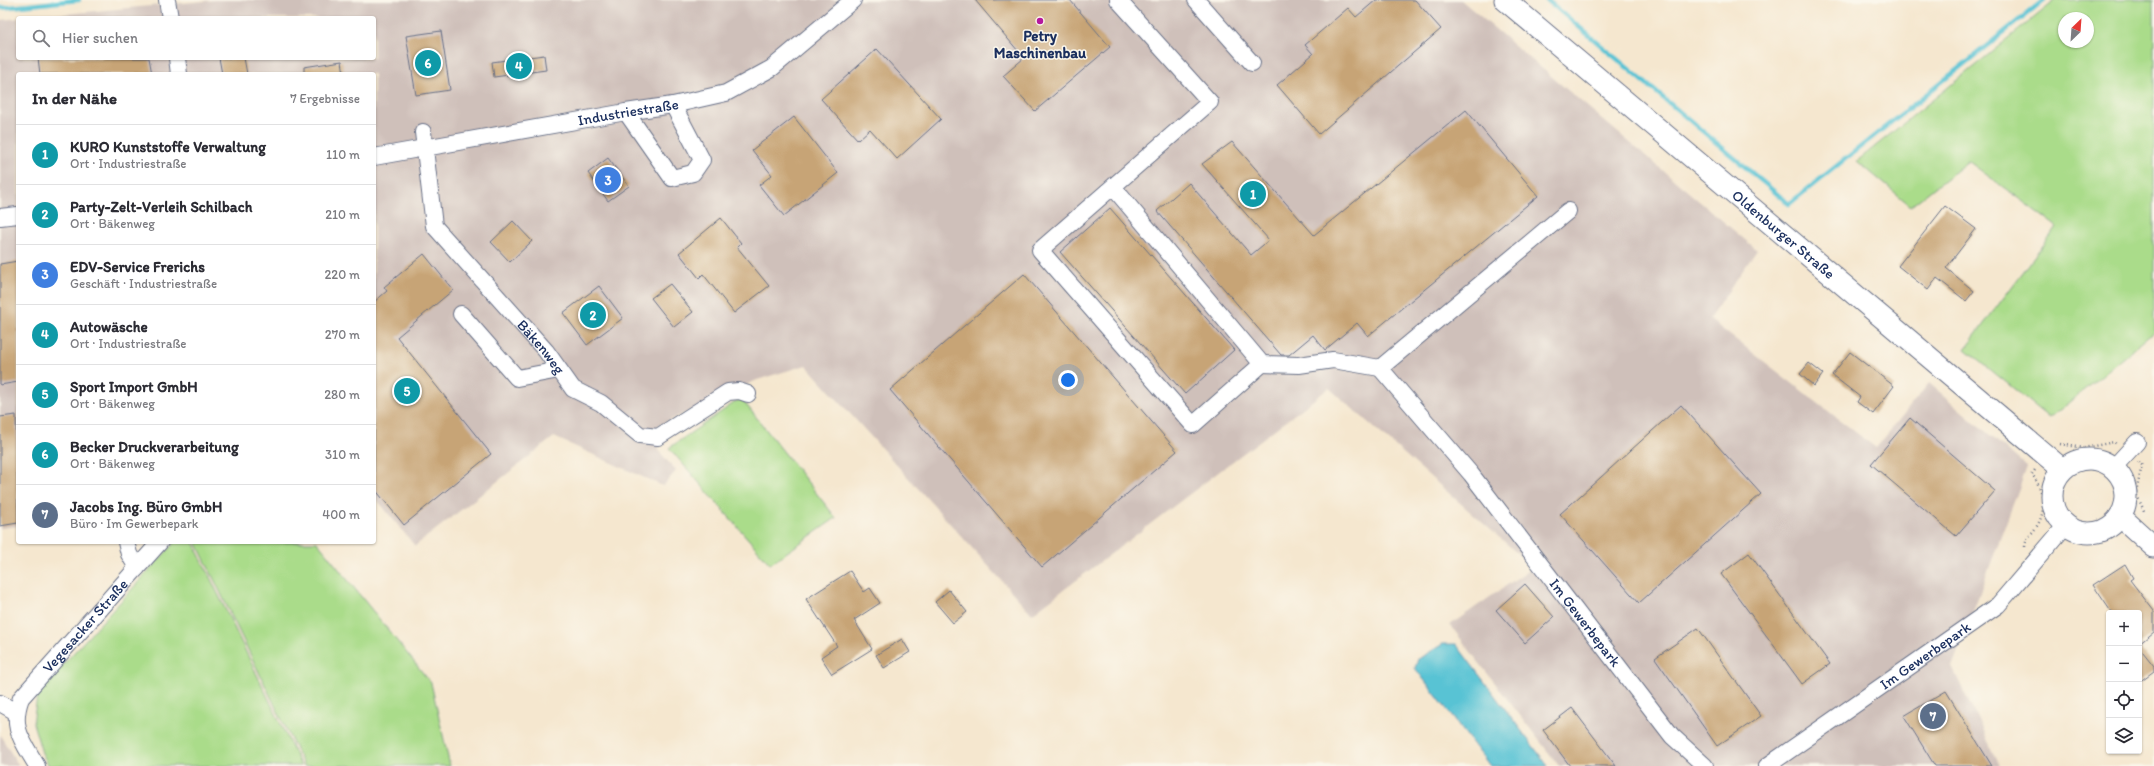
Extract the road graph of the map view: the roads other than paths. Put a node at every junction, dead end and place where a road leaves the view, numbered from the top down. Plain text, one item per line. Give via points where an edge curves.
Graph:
1 (167, 0) edge
2 (852, 0) edge
3 (1118, 0) edge
4 (1196, 0) edge
5 (1505, 0) edge
6 (170, 16) edge
7 (177, 60) edge
8 (1252, 63) dead end
9 (179, 72) edge
10 (673, 105) junction
11 (626, 112) junction
12 (423, 132) dead end
13 (424, 148) junction
14 (376, 157) edge
15 (1113, 187) junction
16 (1568, 211) dead end
17 (16, 215) edge
18 (0, 218) edge
19 (461, 314) dead end
20 (1262, 364) junction
21 (1380, 368) junction
22 (560, 370) junction
23 (748, 394) dead end
24 (2137, 442) dead end
25 (2056, 456) junction
26 (2114, 467) junction
27 (2120, 516) junction
28 (2066, 525) junction
29 (126, 544) edge
30 (158, 544) edge
31 (2154, 547) edge
32 (137, 568) junction
33 (0, 703) edge
34 (16, 712) junction
35 (37, 766) edge
36 (1705, 766) edge
37 (1767, 766) edge

1 - 6 street
2 - 10 street, Industriestraße via 772,68 726,93
3 - 15 street via 1210,102
4 - 8 street
5 - 25 main road, Oldenburger Straße
7 - 9 street
10 - 11 street, Industriestraße
10 - 11 street via 702,160 693,173 672,178
11 - 13 street, Industriestraße
12 - 13 street, Bäkenweg
13 - 14 street, Industriestraße
13 - 22 street, Bäkenweg via 434,226
15 - 20 street
15 - 20 street via 1040,250 1192,425
16 - 21 street
17 - 18 street
19 - 22 street via 517,378
20 - 21 street via 1299,365 1333,360
21 - 36 street, Im Gewerbepark via 1471,474 1672,736
22 - 23 street, Bäkenweg via 573,389 601,403 640,435 658,438 728,392
24 - 26 street
25 - 26 main road via 2078,460 2097,459
25 - 28 main road via 2054,508
26 - 27 main road via 2124,482 2126,494
27 - 28 main road via 2109,527 2095,533 2080,532
27 - 31 main road
28 - 37 street, Im Gewerbepark via 1998,605
29 - 32 street
30 - 32 street, Vegesacker Straße
32 - 34 street, Vegesacker Straße via 21,698
33 - 34 street
34 - 35 street via 17,730

